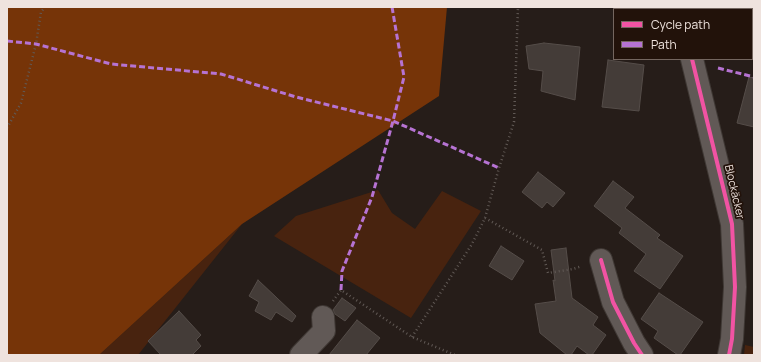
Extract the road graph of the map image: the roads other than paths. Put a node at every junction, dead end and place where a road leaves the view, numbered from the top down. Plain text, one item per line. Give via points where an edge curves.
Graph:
1 (692, 60) edge
2 (601, 260) dead end
3 (323, 317) dead end
4 (301, 355) edge
5 (642, 355) edge
6 (729, 355) edge

1 - 6 street, Blockäcker via 732,224 735,287
2 - 5 street via 613,302
3 - 4 street via 324,331

